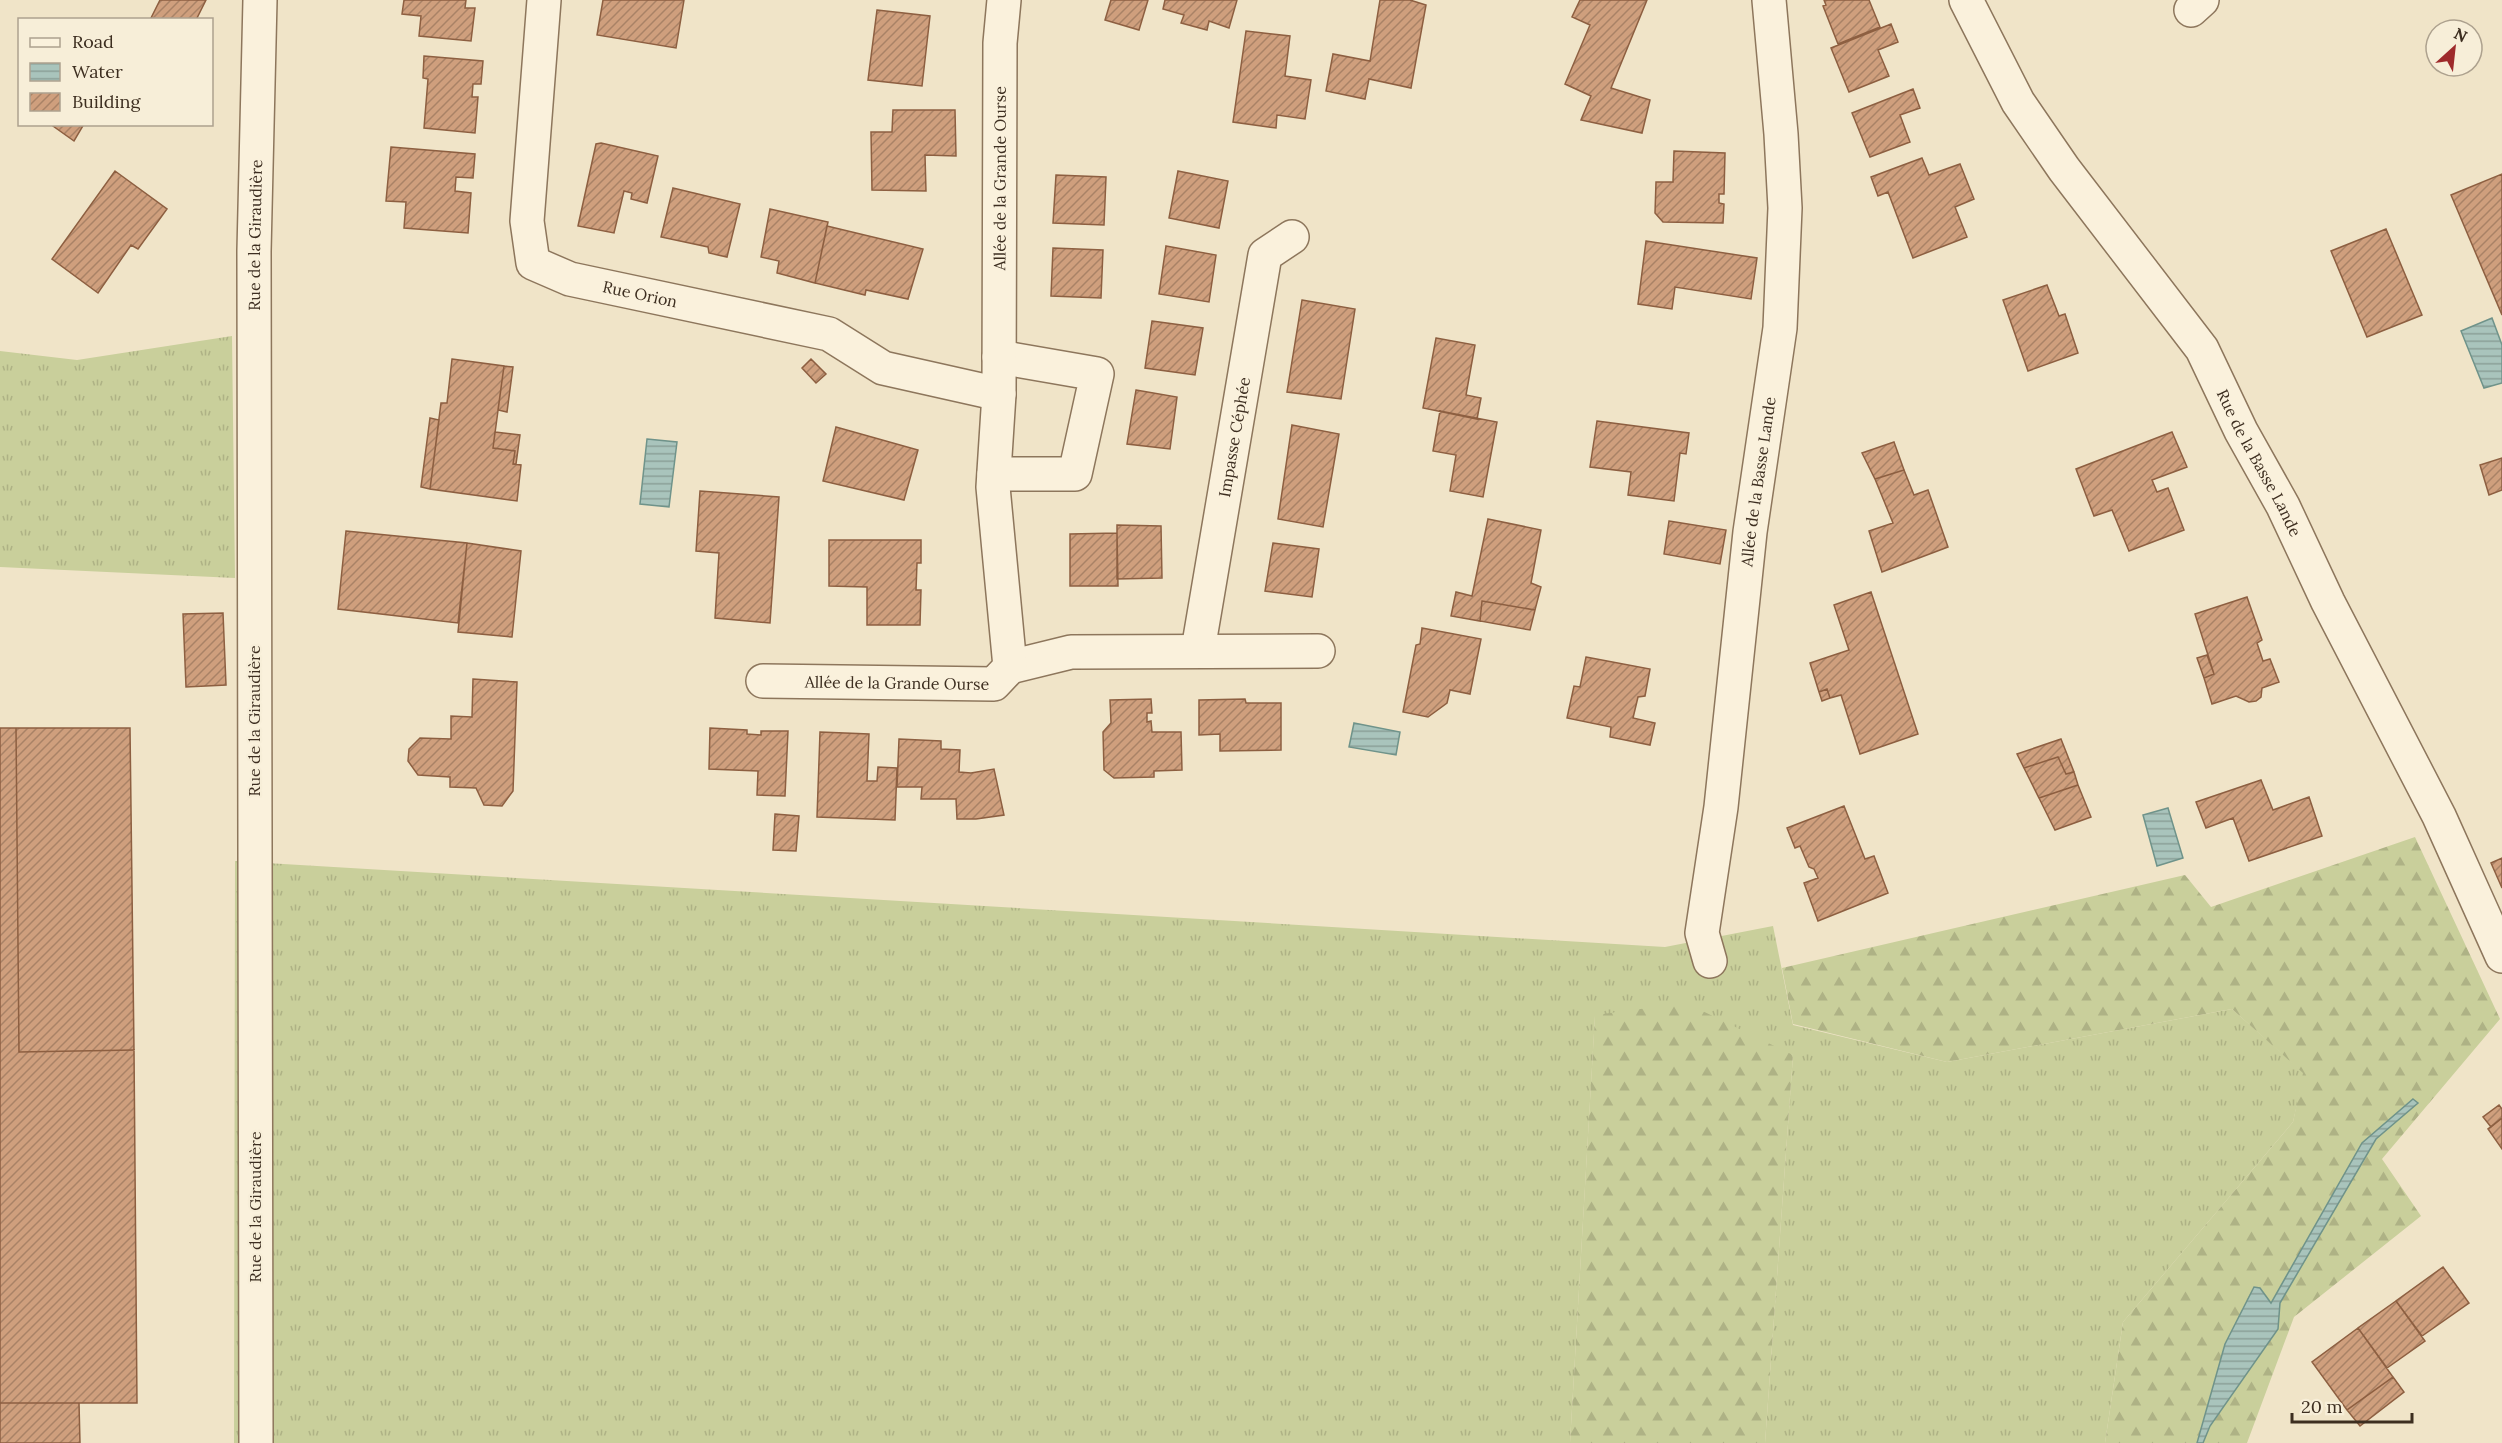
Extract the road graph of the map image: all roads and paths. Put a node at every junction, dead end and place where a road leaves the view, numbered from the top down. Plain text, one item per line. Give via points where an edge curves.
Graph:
1 (260, 0) edge
2 (544, 0) edge
3 (1004, 0) edge
4 (1769, 0) edge
5 (1966, 0) edge
6 (1292, 237) dead end
7 (999, 357) junction
8 (999, 394) junction
9 (994, 474) junction
10 (1198, 650) junction
11 (1318, 651) dead end
12 (1010, 667) junction
13 (763, 681) dead end
14 (2502, 956) edge
15 (1710, 961) dead end
16 (256, 1443) edge

1 - 16 street, Rue de la Giraudière via 254,251
2 - 8 street, Rue Orion via 527,221 533,263 570,279 829,334 883,368
3 - 7 street, Allée de la Grande Ourse via 1000,43
4 - 15 street, Allée de la Basse Lande via 1785,208 1780,328 1750,532 1722,795 1702,933
5 - 14 street, Rue de la Basse Lande via 2018,102 2064,169 2202,349 2439,816
6 - 10 street, Impasse Céphée via 1265,255
7 - 8 street, Allée de la Grande Ourse
7 - 9 street via 1097,374 1075,474
8 - 9 street, Allée de la Grande Ourse
9 - 12 street, Allée de la Grande Ourse
10 - 11 street
10 - 12 street via 1071,651
12 - 13 street, Allée de la Grande Ourse via 994,684

